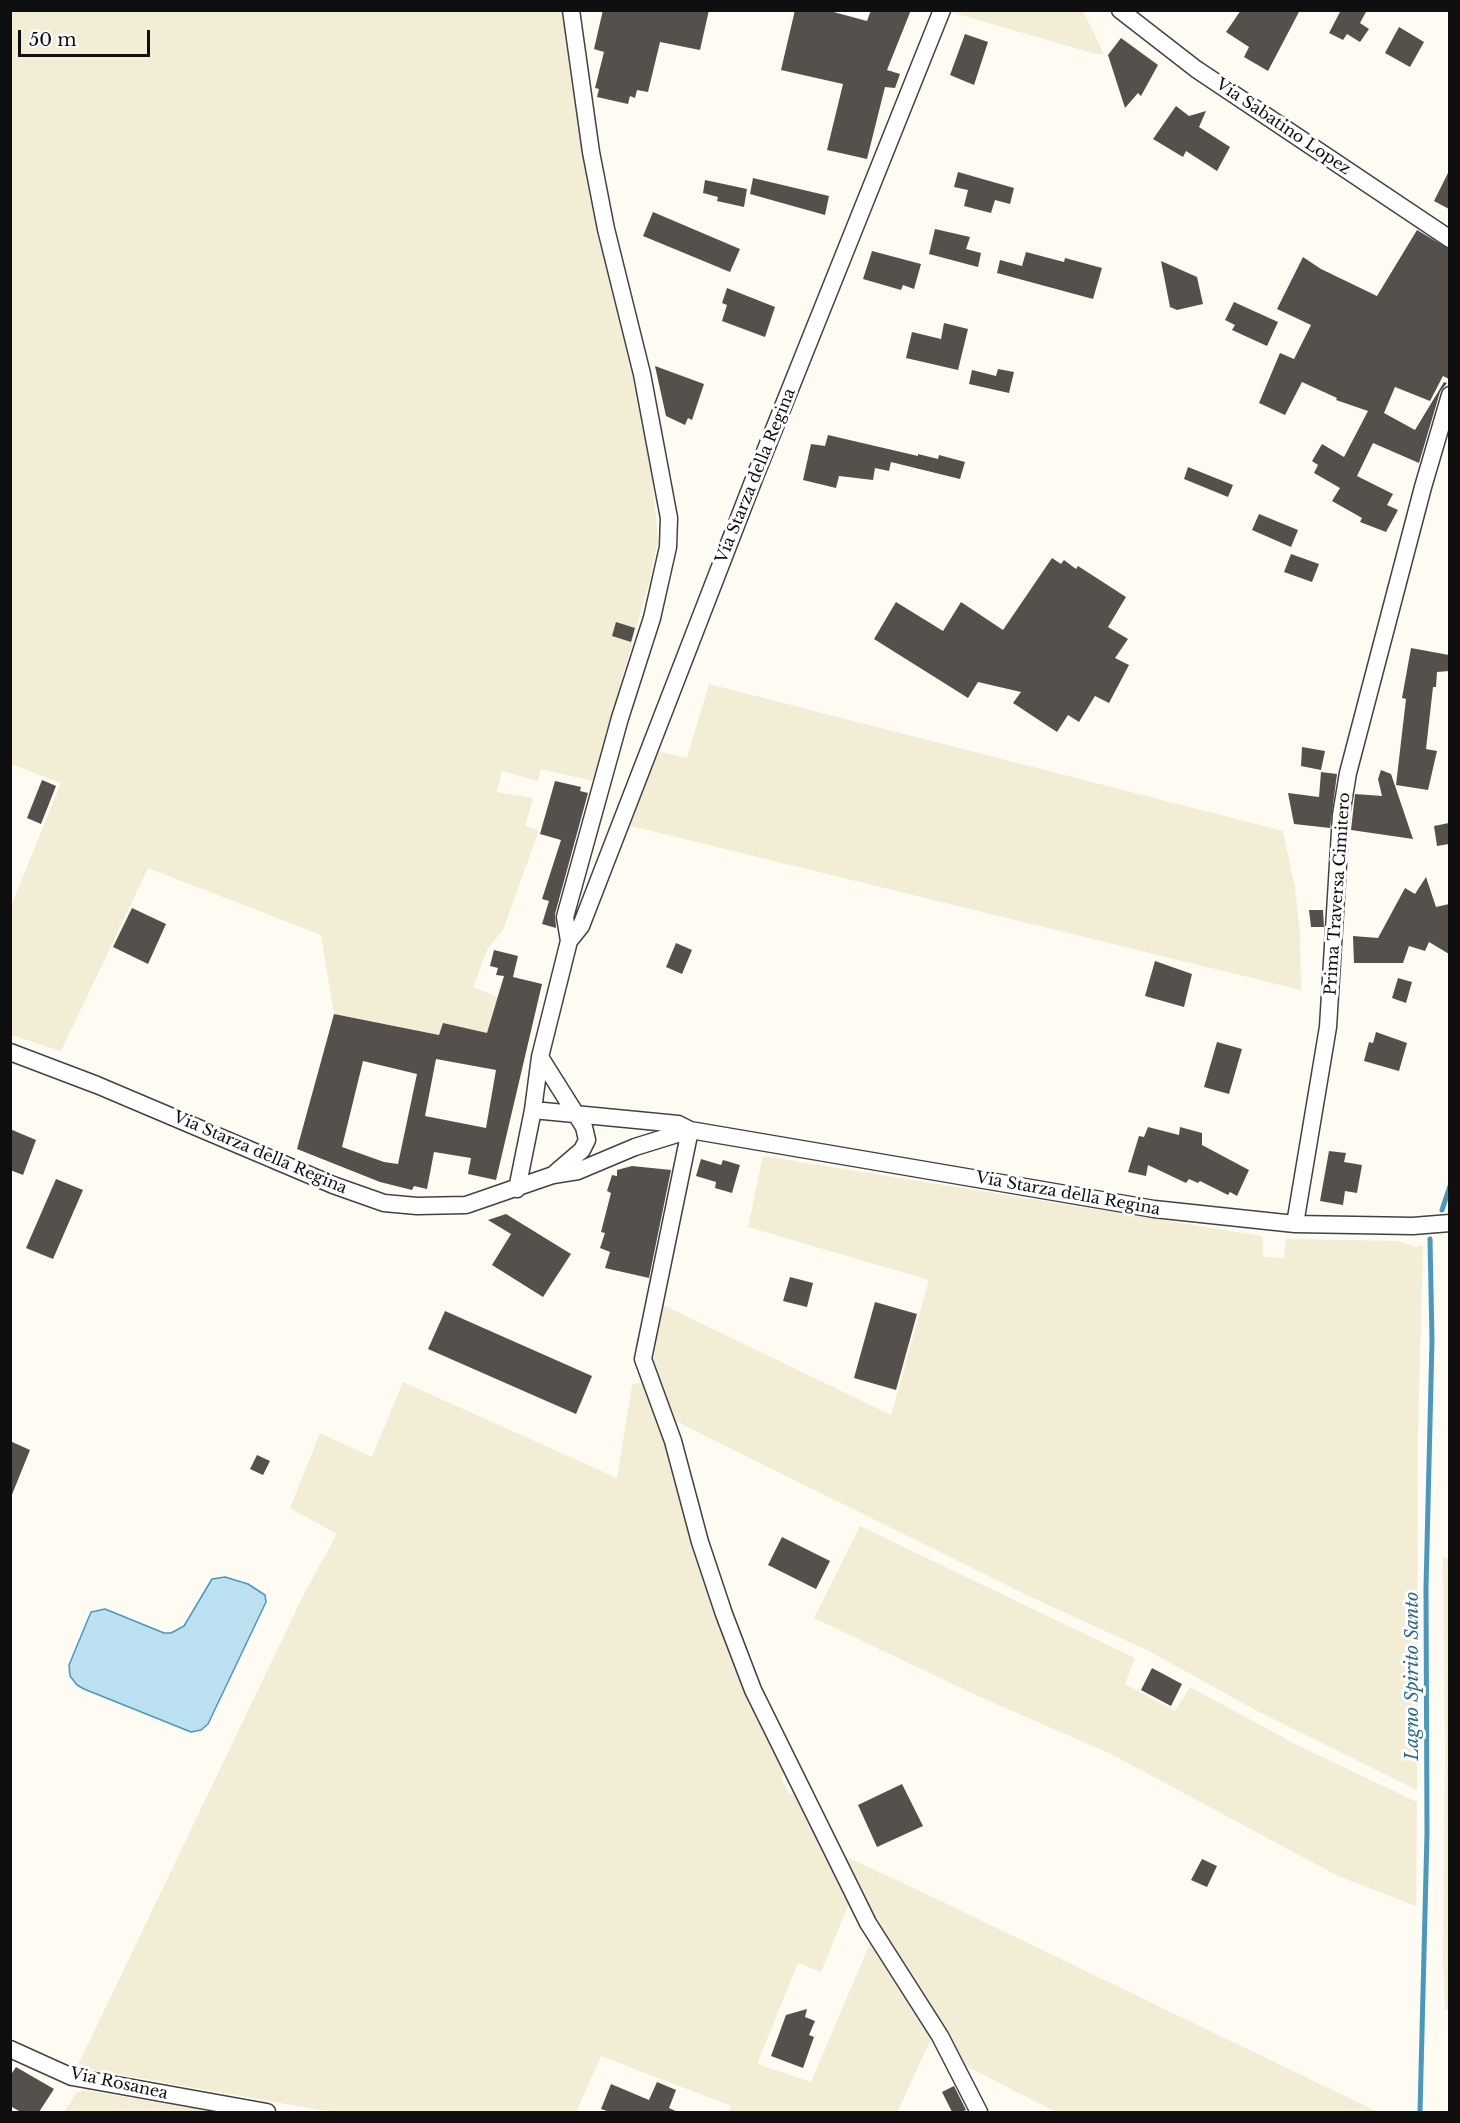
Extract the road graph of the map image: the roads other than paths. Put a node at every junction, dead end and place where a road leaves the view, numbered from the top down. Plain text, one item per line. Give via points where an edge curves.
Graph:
1 (571, 10) edge
2 (942, 10) edge
3 (1120, 10) edge
4 (1449, 239) edge
5 (1449, 395) edge
6 (569, 941) junction
7 (10, 1052) edge
8 (540, 1057) junction
9 (533, 1110) junction
10 (573, 1112) junction
11 (690, 1130) junction
12 (553, 1175) junction
13 (517, 1189) junction
14 (1449, 1223) edge
15 (1295, 1224) junction
16 (10, 2049) edge
17 (267, 2112) edge
18 (979, 2112) edge

1 - 6 street, Via Starza della Regina via 593,163 642,374 669,518 668,547 652,618 565,917
2 - 6 street, Via Starza della Regina via 581,926
3 - 4 street, Via Sabatino Lopez via 1196,69
5 - 15 street, Prima Traversa Cimitero via 1348,773 1341,815 1328,1028
6 - 8 street, Via Starza della Regina
7 - 13 street, Via Starza della Regina via 384,1203 466,1205
8 - 9 street, Via Starza della Regina
8 - 10 street, Via Starza della Regina
9 - 10 street, Via Starza della Regina
9 - 13 street, Via Starza della Regina
10 - 11 street, Via Starza della Regina via 678,1125
10 - 12 street, Via Starza della Regina via 584,1127 587,1140 582,1150
11 - 12 street, Via Starza della Regina via 635,1147 578,1172
11 - 15 street, Via Starza della Regina via 1154,1209
11 - 18 street via 644,1359 673,1441 714,1583 753,1690 868,1923 940,2036
12 - 13 street, Via Starza della Regina
14 - 15 street, Via Starza della Regina
16 - 17 street, Via Rosanea via 72,2077

